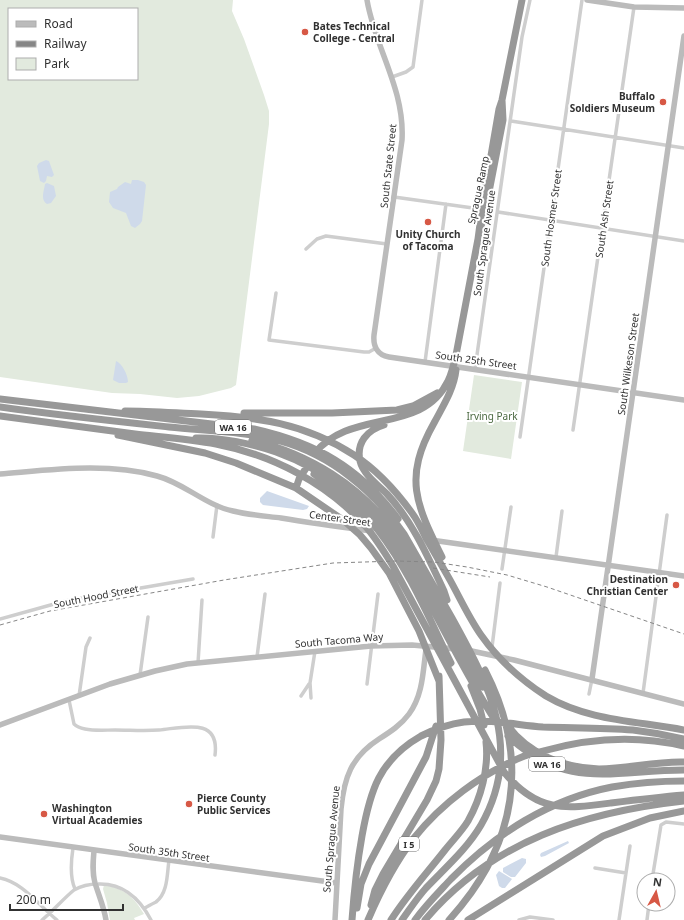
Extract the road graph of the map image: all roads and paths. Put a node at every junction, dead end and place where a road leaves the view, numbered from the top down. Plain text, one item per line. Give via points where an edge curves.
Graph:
1 (367, 0) edge
2 (422, 0) edge
3 (516, 0) edge
4 (522, 0) edge
5 (530, 0) edge
6 (582, 0) edge
7 (587, 0) edge
8 (634, 7) junction
9 (684, 8) edge
10 (519, 15) junction
11 (684, 36) edge
12 (392, 77) junction
13 (511, 121) junction
14 (564, 130) junction
15 (616, 138) junction
16 (668, 146) junction
17 (684, 148) edge
18 (394, 197) junction
19 (446, 204) junction
20 (473, 208) dead end
21 (498, 212) junction
22 (551, 220) junction
23 (603, 228) junction
24 (656, 236) junction
25 (684, 241) edge
26 (387, 244) junction
27 (306, 249) dead end
28 (276, 293) dead end
29 (376, 348) junction
30 (456, 355) junction
31 (425, 362) junction
32 (475, 369) junction
33 (529, 377) junction
34 (448, 381) junction
35 (580, 385) junction
36 (633, 393) junction
37 (0, 400) edge
38 (684, 400) edge
39 (428, 404) junction
40 (0, 407) edge
41 (100, 411) junction
42 (172, 412) junction
43 (0, 416) edge
44 (180, 428) junction
45 (103, 430) junction
46 (573, 430) dead end
47 (520, 436) dead end
48 (176, 439) junction
49 (306, 468) junction
50 (0, 474) edge
51 (354, 476) junction
52 (338, 481) junction
53 (296, 488) junction
54 (217, 505) junction
55 (511, 507) dead end
56 (562, 511) dead end
57 (667, 515) dead end
58 (213, 537) dead end
59 (505, 550) junction
60 (556, 557) junction
61 (608, 565) junction
62 (502, 569) dead end
63 (660, 572) junction
64 (684, 576) edge
65 (193, 579) dead end
66 (500, 583) dead end
67 (457, 592) junction
68 (265, 594) dead end
69 (378, 594) dead end
70 (202, 600) dead end
71 (447, 600) junction
72 (413, 603) junction
73 (148, 617) dead end
74 (0, 619) edge
75 (90, 638) dead end
76 (371, 646) junction
77 (427, 647) junction
78 (315, 651) junction
79 (491, 654) junction
80 (257, 657) junction
81 (460, 660) junction
82 (198, 663) junction
83 (140, 675) junction
84 (592, 679) junction
85 (439, 681) junction
86 (310, 683) junction
87 (367, 684) dead end
88 (644, 693) junction
89 (589, 694) dead end
90 (79, 696) junction
91 (302, 696) dead end
92 (311, 698) dead end
93 (69, 700) junction
94 (684, 704) edge
95 (471, 711) junction
96 (440, 717) junction
97 (0, 725) edge
98 (684, 730) edge
99 (684, 739) edge
100 (684, 746) edge
101 (215, 755) dead end
102 (684, 762) edge
103 (684, 770) edge
104 (684, 781) edge
105 (684, 795) edge
106 (684, 801) edge
107 (684, 811) edge
108 (684, 824) edge
109 (0, 837) edge
110 (630, 846) dead end
111 (73, 848) junction
112 (94, 851) junction
113 (169, 860) junction
114 (595, 868) dead end
115 (653, 872) edge
116 (626, 873) junction
117 (0, 878) edge
118 (336, 883) junction
119 (95, 884) junction
120 (75, 890) junction
121 (145, 908) junction
122 (49, 914) junction
123 (42, 920) edge
124 (57, 920) edge
125 (106, 920) edge
126 (151, 920) edge
127 (335, 920) edge
128 (353, 920) edge
129 (367, 920) edge
130 (391, 920) edge
131 (402, 920) edge
132 (415, 920) edge
133 (425, 920) edge
134 (449, 920) edge
135 (468, 920) edge
136 (519, 920) edge
137 (553, 920) edge
138 (619, 920) edge

1 - 12 street, South State Street
2 - 12 street via 413,67
3 - 10 highway
4 - 10 highway, Sprague Ramp
5 - 13 street, South Sprague Avenue via 522,37
6 - 14 street, South Hosmer Street
7 - 8 street
8 - 9 street
8 - 15 street, South Ash Street
10 - 30 highway, Sprague Ramp via 499,109
11 - 16 street, South Wilkeson Street
12 - 18 street, South State Street via 402,126
13 - 14 street
13 - 21 street, South Sprague Avenue
14 - 15 street
14 - 22 street, South Hosmer Street
15 - 16 street
15 - 23 street, South Ash Street
16 - 17 street
16 - 24 street, South Wilkeson Street
18 - 19 street
18 - 26 street, South State Street
19 - 20 street
19 - 31 street
21 - 22 street
21 - 32 street, South Sprague Avenue
22 - 23 street
22 - 33 street, South Hosmer Street
23 - 24 street
23 - 35 street, South Ash Street
24 - 25 street
24 - 36 street, South Wilkeson Street
26 - 27 street via 326,236 317,239
26 - 29 street, South State Street via 374,335
28 - 29 street via 269,340 364,352
29 - 31 street, South 25th Street via 384,356
30 - 34 highway
30 - 67 highway via 456,371 452,386 421,449 415,479 419,506
31 - 32 street, South 25th Street
32 - 33 street, South 25th Street
33 - 35 street, South 25th Street
33 - 47 street, South Hosmer Street
34 - 39 highway via 438,396
34 - 42 highway via 439,391 422,402 397,410 332,413
35 - 36 street, South 25th Street
35 - 46 street, South Ash Street
36 - 38 street, South 25th Street
36 - 61 street, South Wilkeson Street
37 - 41 highway, WA 16
39 - 49 highway via 412,413 338,433 321,446
39 - 71 highway via 413,416 368,432 359,450 360,462 412,527
40 - 44 highway
41 - 42 highway
41 - 51 highway, WA 16 via 254,429 280,435 329,456
42 - 67 highway via 251,417 313,434 354,454 393,490 414,516
43 - 45 highway, WA 16
44 - 51 highway via 280,441
44 - 52 highway via 253,440 278,447 303,457
45 - 48 highway, WA 16
45 - 53 highway via 122,437 191,450 236,463
48 - 52 highway via 204,438 268,449
48 - 72 highway, WA 16 via 242,450 305,477 336,499 366,527 393,566
49 - 53 highway
49 - 95 highway via 338,491 361,512 390,547 423,604
50 - 54 street, Center Street via 81,468 136,472 172,481
51 - 71 highway, WA 16 via 377,493 399,520
51 - 131 highway via 404,534 481,672 496,714 500,734 499,777 488,813 475,835 420,895
52 - 81 highway via 362,504 398,547
52 - 102 highway via 355,490 398,537 497,710 511,730 526,744 548,758 571,766 599,769
53 - 85 highway via 343,520 381,560 419,632
54 - 58 street
54 - 59 street, Center Street via 235,512
55 - 59 street
56 - 60 street
57 - 63 street
59 - 60 street, Center Street
59 - 62 street
60 - 61 street, Center Street
61 - 63 street, Center Street
61 - 84 street, South Wilkeson Street
63 - 64 street, Center Street
63 - 88 street
65 - 74 street, South Hood Street via 65,601
66 - 79 street
67 - 98 highway via 489,645 510,668 546,696 569,707 599,716
68 - 80 street
69 - 76 street
70 - 82 street
71 - 134 highway, WA 16 via 498,697 508,731 512,770 504,830 494,855 475,889
72 - 85 highway, WA 16 via 434,653
72 - 95 highway
73 - 83 street
75 - 90 street via 86,647
76 - 77 street, South Tacoma Way
76 - 78 street, South Tacoma Way
76 - 87 street
77 - 79 street, South Tacoma Way
77 - 118 street, South Sprague Avenue via 420,691 412,710 396,728 365,748 347,776 342,795
78 - 80 street, South Tacoma Way
78 - 86 street
79 - 84 street, South Tacoma Way
80 - 82 street, South Tacoma Way
81 - 103 highway, WA 16 via 501,728 519,746 549,765 571,772 591,774
81 - 130 highway via 480,709 485,730 487,746 483,782 468,821
82 - 83 street, South Tacoma Way
83 - 90 street, South Tacoma Way
84 - 88 street, South Tacoma Way
84 - 89 street, South Wilkeson Street
85 - 96 highway, WA 16
86 - 91 street
86 - 92 street
88 - 94 street, South Tacoma Way
90 - 93 street, South Tacoma Way
93 - 97 street, South Tacoma Way
93 - 101 street via 74,724 79,728 152,730 198,727 207,730 213,736 216,744
95 - 105 highway via 504,772 521,790 539,801 562,808
96 - 128 highway via 426,757 368,864
96 - 129 highway, WA 16 via 440,753 436,781 375,890
99 - 128 highway via 633,730 483,722 463,722 444,726 424,735 394,756 372,793 357,864
100 - 129 highway, I 5 via 640,739 575,743 523,756 492,772 439,811 414,838 403,852
104 - 132 highway via 611,787 569,799 537,814 507,831 474,857
106 - 133 highway via 606,813 530,840 483,866 447,896
107 - 135 highway via 650,818 603,836
108 - 115 street via 663,823
109 - 111 street, South 35th Street
110 - 116 street
111 - 112 street, South 35th Street
111 - 120 street via 71,862
112 - 113 street, South 35th Street
112 - 119 street via 92,868
113 - 118 street, South 35th Street
113 - 121 street via 162,894
114 - 116 street
116 - 138 street
117 - 122 street via 22,888
118 - 127 street, South Sprague Avenue
119 - 120 street
119 - 121 street via 120,888 131,894
119 - 125 street via 102,900
120 - 122 street
121 - 126 street
122 - 123 street
122 - 124 street
136 - 137 street via 530,917

